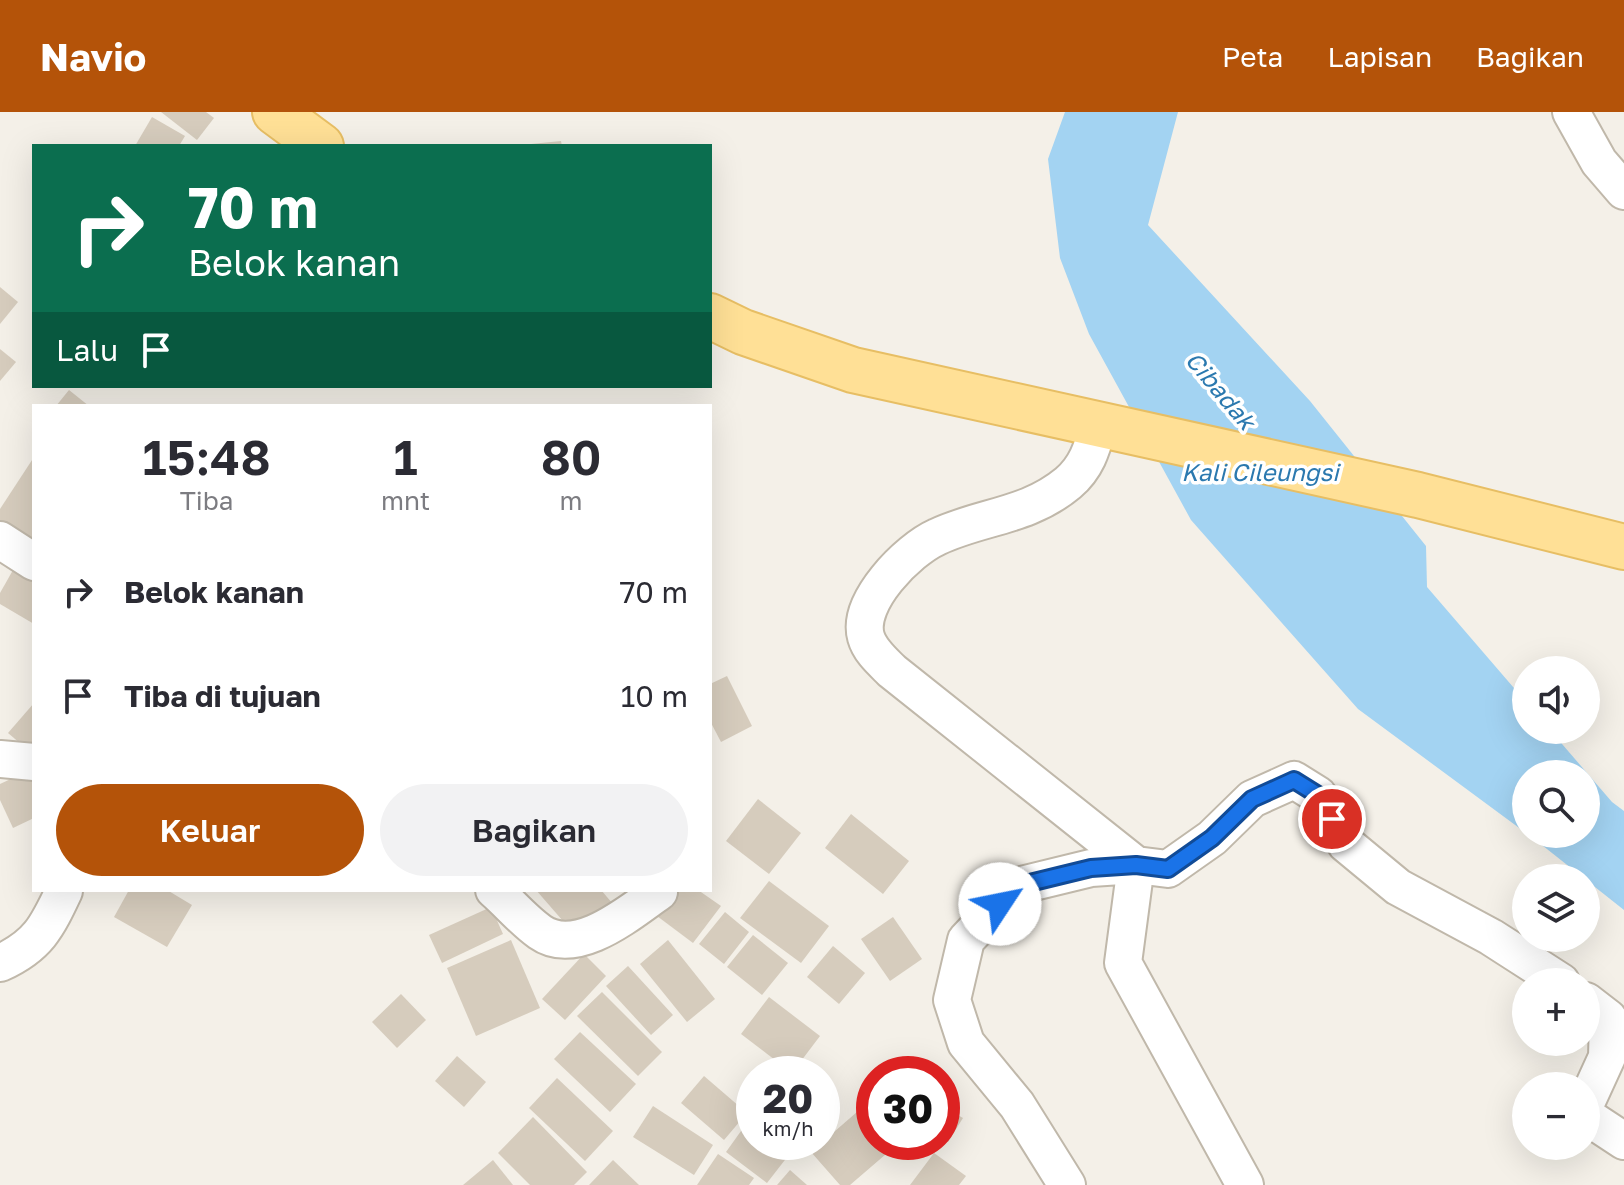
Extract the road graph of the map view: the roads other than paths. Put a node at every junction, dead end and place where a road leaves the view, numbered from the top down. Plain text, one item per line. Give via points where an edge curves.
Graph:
1 (275, 112) edge
2 (1571, 112) edge
3 (318, 144) edge
4 (1624, 191) edge
5 (712, 317) edge
6 (1112, 428) junction
7 (0, 540) edge
8 (1624, 547) edge
9 (32, 561) edge
10 (0, 759) edge
11 (32, 762) edge
12 (1136, 865) junction
13 (64, 892) edge
14 (496, 892) edge
15 (659, 892) dead end
16 (0, 963) edge
17 (1539, 968) edge
18 (1600, 1012) edge
19 (1600, 1072) edge
20 (1600, 1125) edge
21 (1624, 1141) edge
22 (1067, 1185) edge
23 (1245, 1185) edge

1 - 3 main road
2 - 4 street via 1599,162
5 - 6 main road via 853,370
6 - 8 main road via 1418,495
6 - 12 street via 1067,484 1029,507 938,536 917,550 876,593 865,636 892,671
7 - 9 street
10 - 11 street
12 - 17 street via 1168,869 1212,838 1252,799 1294,780 1318,795 1346,844 1398,887
12 - 22 street via 1091,868 1017,886 966,940 952,1000 966,1043 1017,1105
12 - 23 street via 1123,963
13 - 16 street via 37,941
14 - 15 street via 541,933 568,939 605,929
18 - 19 street via 1608,1018 1607,1057
20 - 21 street

